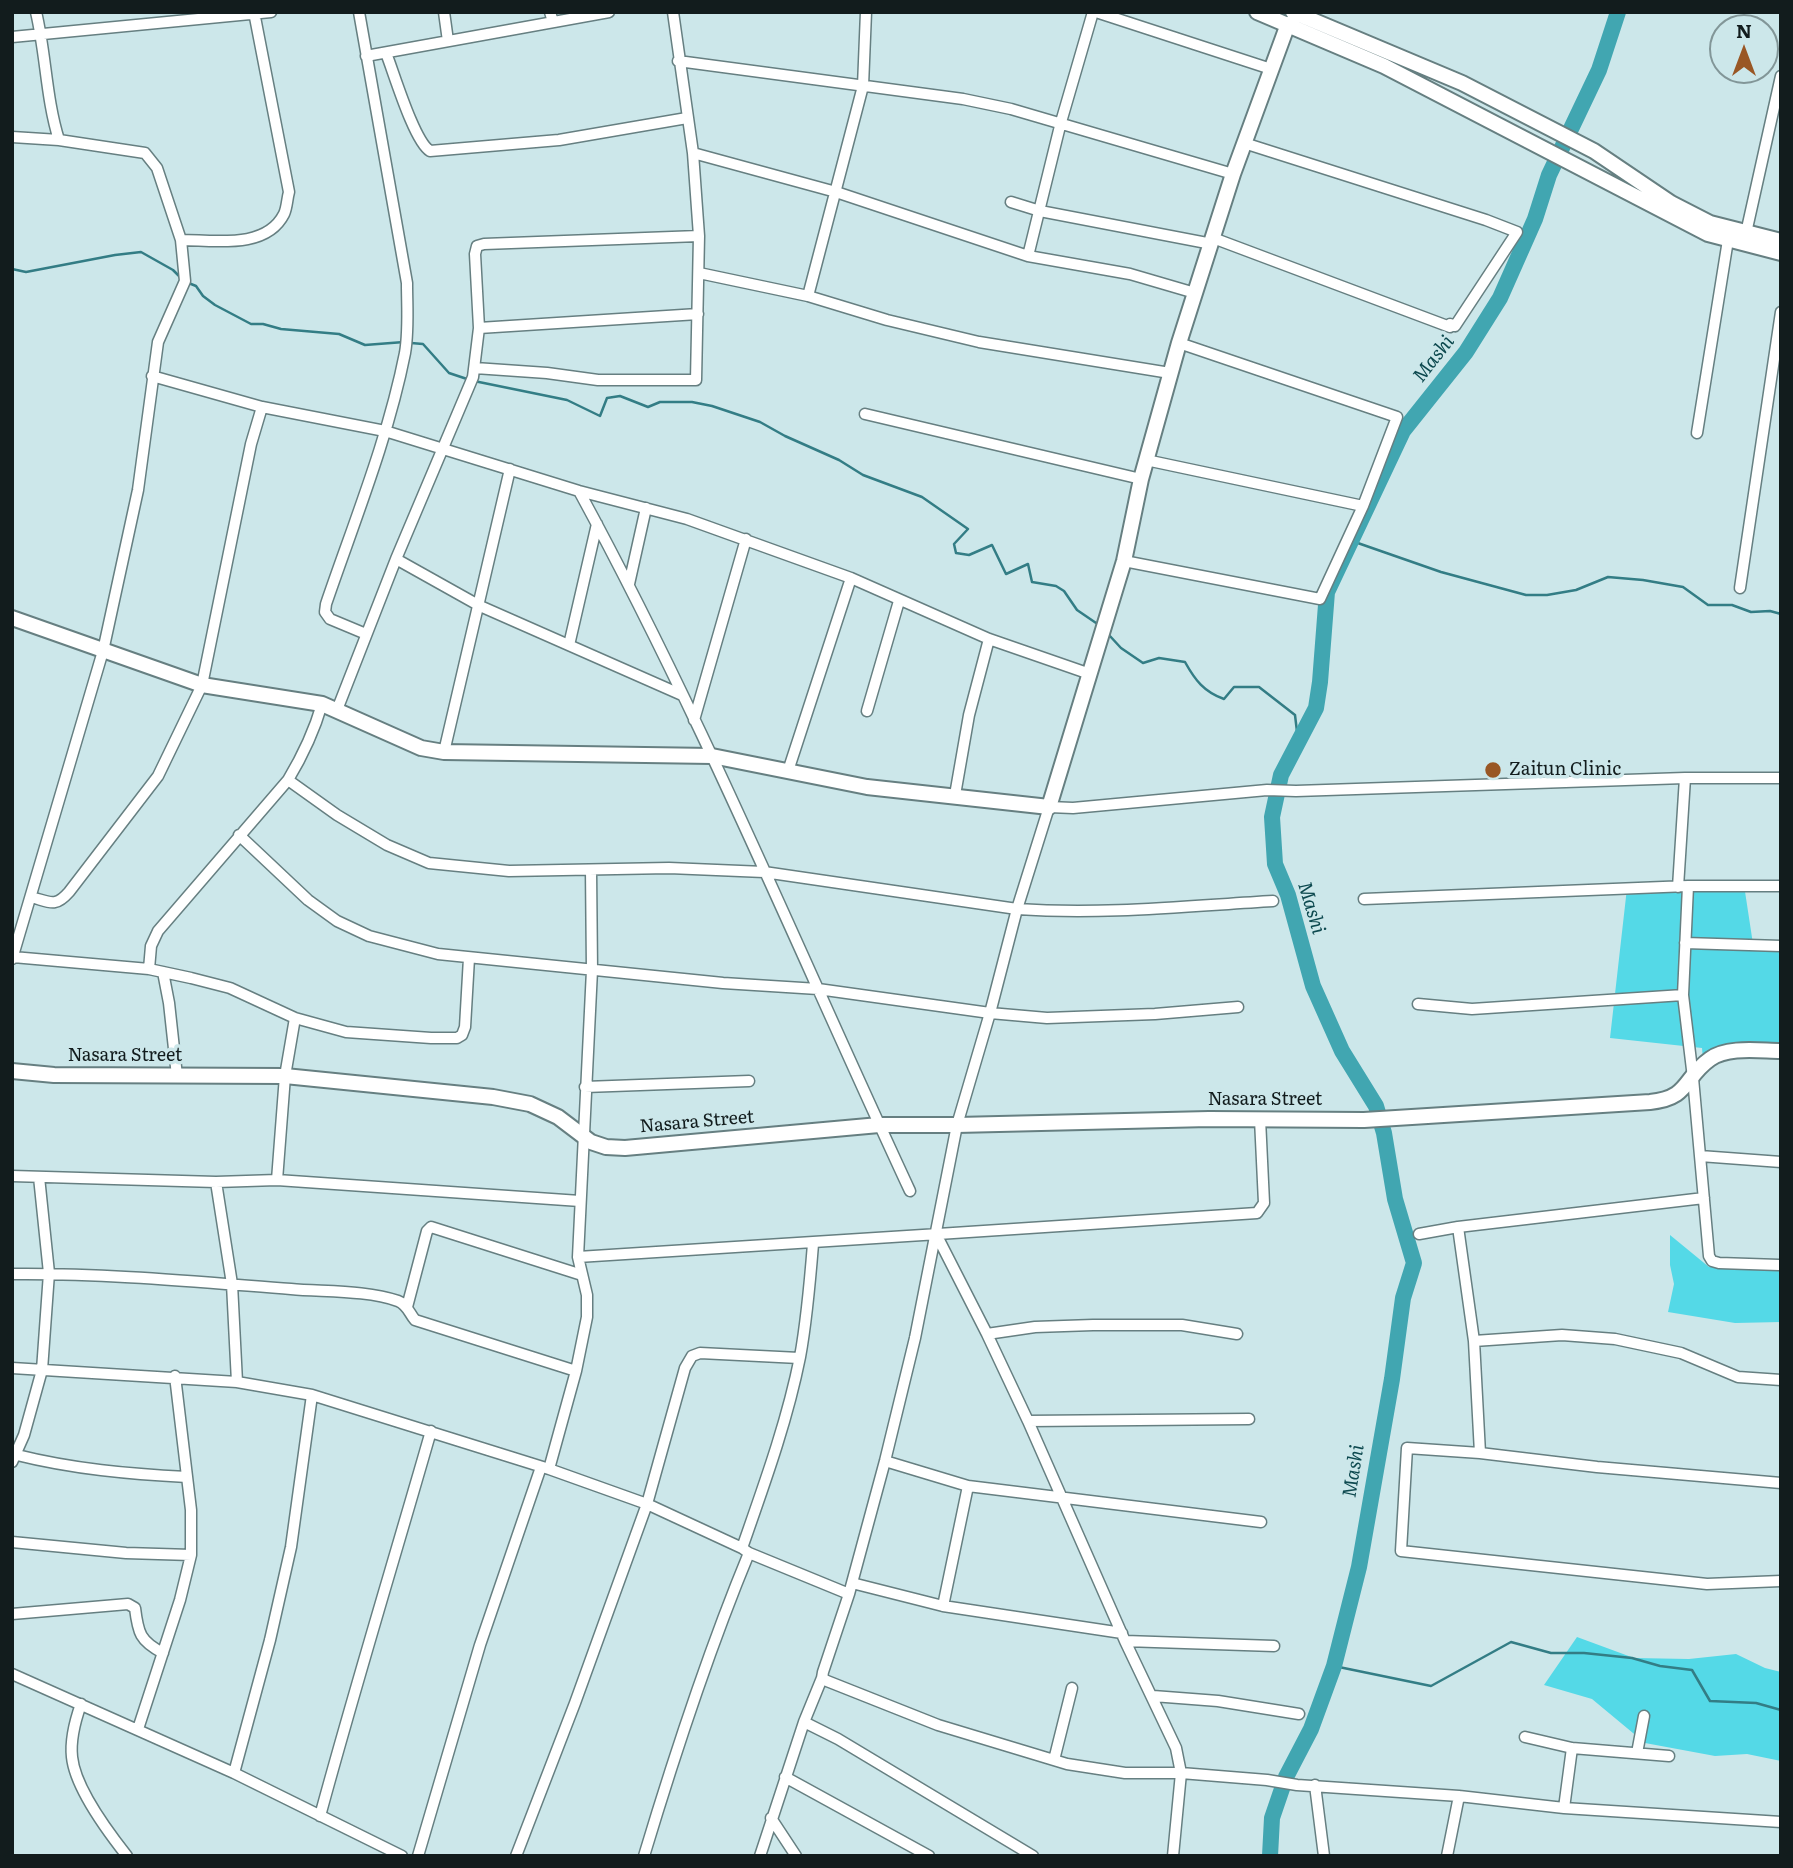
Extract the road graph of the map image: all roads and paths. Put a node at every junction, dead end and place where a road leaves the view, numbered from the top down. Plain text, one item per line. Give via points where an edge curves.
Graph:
1 (36, 12) edge
2 (143, 12) edge
3 (271, 12) edge
4 (359, 12) edge
5 (444, 12) edge
6 (609, 12) edge
7 (673, 12) edge
8 (866, 12) edge
9 (1095, 12) edge
10 (1257, 12) edge
11 (254, 13) edge
12 (551, 17) edge
13 (1290, 18) edge
14 (145, 25) junction
15 (41, 35) junction
16 (12, 37) edge
17 (448, 41) junction
18 (386, 52) junction
19 (366, 56) junction
20 (678, 61) junction
21 (1271, 69) junction
22 (1781, 76) edge
23 (863, 86) junction
24 (687, 118) junction
25 (1061, 122) junction
26 (12, 137) edge
27 (60, 140) junction
28 (1244, 143) junction
29 (693, 153) junction
30 (1233, 174) junction
31 (836, 192) junction
32 (1011, 202) dead end
33 (1040, 211) junction
34 (1746, 233) junction
35 (699, 236) junction
36 (181, 240) junction
37 (1728, 240) junction
38 (1212, 241) junction
39 (1781, 241) edge
40 (1781, 253) edge
41 (1028, 256) junction
42 (699, 273) junction
43 (1195, 293) junction
44 (807, 296) junction
45 (1781, 312) edge
46 (698, 314) junction
47 (479, 328) junction
48 (1179, 344) junction
49 (475, 368) junction
50 (1170, 373) junction
51 (152, 376) junction
52 (262, 407) junction
53 (865, 414) dead end
54 (385, 431) junction
55 (1697, 433) dead end
56 (442, 448) junction
57 (1146, 460) junction
58 (510, 469) junction
59 (1141, 479) junction
60 (579, 491) junction
61 (1363, 506) junction
62 (646, 508) junction
63 (597, 524) junction
64 (746, 539) junction
65 (396, 559) junction
66 (1124, 561) junction
67 (851, 578) junction
68 (629, 584) junction
69 (1740, 588) dead end
70 (899, 601) junction
71 (480, 606) junction
72 (12, 618) edge
73 (366, 634) junction
74 (989, 639) junction
75 (569, 645) junction
76 (103, 651) junction
77 (1090, 674) junction
78 (202, 685) junction
79 (682, 695) junction
80 (322, 704) junction
81 (337, 710) junction
82 (867, 711) dead end
83 (694, 720) junction
84 (444, 752) junction
85 (712, 756) junction
86 (788, 771) junction
87 (1685, 778) junction
88 (1781, 778) edge
89 (288, 780) junction
90 (955, 795) junction
91 (1049, 807) junction
92 (239, 835) junction
93 (591, 870) junction
94 (764, 872) junction
95 (1683, 886) junction
96 (1781, 886) edge
97 (31, 897) junction
98 (1364, 898) dead end
99 (1273, 901) dead end
100 (1017, 909) junction
101 (1685, 943) junction
102 (1781, 946) edge
103 (13, 958) edge
104 (469, 958) junction
105 (149, 969) junction
106 (592, 970) junction
107 (163, 972) junction
108 (818, 989) junction
109 (1683, 995) junction
110 (1418, 1004) dead end
111 (1238, 1007) dead end
112 (990, 1013) junction
113 (295, 1018) junction
114 (1781, 1051) edge
115 (12, 1072) edge
116 (177, 1076) junction
117 (285, 1076) junction
118 (1693, 1077) junction
119 (749, 1081) dead end
120 (586, 1087) junction
121 (1260, 1119) junction
122 (879, 1125) junction
123 (957, 1125) junction
124 (583, 1137) junction
125 (1700, 1156) junction
126 (1781, 1162) edge
127 (12, 1176) edge
128 (39, 1177) junction
129 (277, 1180) junction
130 (216, 1182) junction
131 (910, 1191) dead end
132 (1704, 1198) junction
133 (580, 1201) junction
134 (1458, 1227) junction
135 (935, 1233) junction
136 (1419, 1234) dead end
137 (813, 1244) junction
138 (578, 1257) junction
139 (1779, 1265) edge
140 (49, 1273) junction
141 (12, 1274) edge
142 (582, 1275) junction
143 (232, 1284) junction
144 (407, 1307) junction
145 (987, 1334) junction
146 (1237, 1334) dead end
147 (1474, 1341) junction
148 (799, 1358) junction
149 (12, 1368) edge
150 (42, 1370) junction
151 (576, 1371) junction
152 (175, 1376) junction
153 (1781, 1380) edge
154 (237, 1382) junction
155 (312, 1395) junction
156 (1250, 1419) dead end
157 (1028, 1420) junction
158 (431, 1431) junction
159 (1480, 1453) junction
160 (15, 1458) edge
161 (886, 1461) junction
162 (545, 1468) junction
163 (187, 1477) junction
164 (1781, 1483) edge
165 (968, 1486) junction
166 (1063, 1499) junction
167 (647, 1504) junction
168 (1261, 1522) dead end
169 (12, 1542) edge
170 (745, 1551) junction
171 (191, 1555) junction
172 (1781, 1581) edge
173 (850, 1589) junction
174 (943, 1606) junction
175 (12, 1614) edge
176 (1123, 1637) junction
177 (1274, 1646) dead end
178 (163, 1653) junction
179 (12, 1674) edge
180 (822, 1678) junction
181 (1072, 1688) dead end
182 (1153, 1696) junction
183 (81, 1704) junction
184 (1299, 1714) dead end
185 (1644, 1716) dead end
186 (804, 1722) junction
187 (138, 1729) junction
188 (1525, 1737) dead end
189 (1572, 1748) junction
190 (1637, 1753) junction
191 (1669, 1756) dead end
192 (1054, 1760) junction
193 (234, 1773) junction
194 (1181, 1773) junction
195 (785, 1777) junction
196 (1315, 1785) junction
197 (1459, 1796) junction
198 (1564, 1808) junction
199 (320, 1816) junction
200 (771, 1818) junction
201 (1781, 1822) edge
202 (109, 1833) junction
203 (117, 1856) edge
204 (127, 1856) edge
205 (402, 1856) edge
206 (418, 1856) edge
207 (516, 1856) edge
208 (644, 1856) edge
209 (760, 1856) edge
210 (796, 1856) edge
211 (929, 1856) edge
212 (1033, 1856) edge
213 (1173, 1856) edge
214 (1324, 1856) edge
215 (1447, 1856) edge

1 - 15 street
2 - 14 street
3 - 11 street
4 - 19 street
5 - 17 street
6 - 12 street
7 - 20 street
8 - 23 street
9 - 21 street
9 - 25 street
10 - 13 street
11 - 14 street
11 - 36 street via 289,192 284,215 252,239
12 - 17 street
13 - 21 street
13 - 34 street via 1462,83 1594,151 1671,203 1710,223
13 - 37 street via 1708,234
14 - 15 street
15 - 16 street
15 - 27 street
17 - 18 street
18 - 19 street
18 - 24 street via 417,136 430,151 559,140
19 - 54 street via 407,283 405,352
20 - 23 street
20 - 24 street
21 - 28 street
22 - 34 street
23 - 25 street via 963,99
23 - 31 street
24 - 29 street
25 - 30 street
25 - 33 street
26 - 27 street
27 - 36 street via 145,153 157,168
28 - 30 street
28 - 38 street via 1517,232 1455,326 1450,327
29 - 31 street
29 - 35 street
30 - 38 street
31 - 41 street
31 - 44 street
32 - 33 street
33 - 38 street
33 - 41 street
34 - 39 street
35 - 42 street
35 - 47 street via 477,246
36 - 51 street via 185,281 158,342
37 - 40 street
37 - 55 street
38 - 43 street
41 - 43 street via 1130,274
42 - 44 street
42 - 46 street
43 - 48 street
44 - 50 street via 979,342
45 - 69 street
46 - 47 street
46 - 49 street via 694,381 598,380
47 - 49 street
48 - 50 street
48 - 61 street via 1397,417
49 - 56 street
50 - 57 street
51 - 52 street
51 - 76 street via 138,490
52 - 54 street
52 - 78 street
53 - 59 street
54 - 56 street
54 - 73 street via 325,612 330,619
56 - 58 street
56 - 65 street
57 - 59 street
57 - 61 street
58 - 60 street
58 - 71 street
59 - 66 street
60 - 62 street
60 - 63 street
61 - 66 street via 1320,599
62 - 64 street
62 - 68 street
63 - 68 street
63 - 75 street
64 - 67 street
64 - 83 street
65 - 71 street
65 - 73 street
66 - 77 street
67 - 70 street
67 - 86 street
68 - 79 street
70 - 74 street
70 - 82 street
71 - 75 street
71 - 84 street
72 - 76 street
73 - 81 street
74 - 77 street
74 - 90 street
75 - 79 street
76 - 78 street
76 - 97 street
77 - 91 street
78 - 80 street
78 - 97 street via 158,776 69,892 54,903
79 - 83 street
80 - 81 street
80 - 89 street via 304,754
81 - 84 street via 421,748
83 - 85 street
84 - 85 street
85 - 86 street
85 - 94 street
86 - 90 street via 867,787
87 - 88 street
87 - 91 street via 1267,790
87 - 95 street
89 - 92 street
89 - 93 street via 387,845 429,863 509,871
90 - 91 street
91 - 100 street
92 - 104 street via 337,921 369,936
92 - 105 street via 158,931
93 - 94 street
93 - 106 street
94 - 100 street
94 - 108 street
95 - 96 street
95 - 98 street
95 - 101 street
97 - 103 street
99 - 100 street via 1094,911
100 - 112 street
101 - 102 street
101 - 109 street
103 - 105 street
104 - 106 street
104 - 113 street via 465,1027 457,1038 346,1032
105 - 107 street
106 - 108 street
106 - 120 street
107 - 113 street via 230,988
107 - 116 street
108 - 112 street
108 - 122 street
109 - 110 street via 1472,1009
109 - 118 street
111 - 112 street via 1047,1018
112 - 123 street
113 - 117 street
114 - 118 street, Nasara Street via 1725,1052 1710,1059
115 - 116 street, Nasara Street
116 - 117 street, Nasara Street
117 - 124 street, Nasara Street via 530,1104 558,1117
117 - 129 street
118 - 121 street, Nasara Street via 1666,1101 1364,1120
118 - 125 street
119 - 120 street
120 - 124 street
121 - 123 street, Nasara Street
121 - 135 street via 1264,1203 1257,1213
122 - 123 street, Nasara Street
122 - 124 street, Nasara Street via 625,1148 606,1147
122 - 131 street
123 - 135 street
124 - 133 street
125 - 126 street
125 - 132 street
127 - 128 street
128 - 130 street
128 - 140 street
129 - 130 street
129 - 133 street
130 - 143 street
132 - 134 street
132 - 139 street via 1712,1261
133 - 138 street
134 - 136 street
134 - 147 street
135 - 137 street
135 - 145 street
135 - 161 street
137 - 138 street
137 - 148 street
138 - 142 street
140 - 141 street
140 - 143 street
140 - 150 street
142 - 144 street via 431,1227
142 - 151 street via 587,1317
143 - 144 street via 373,1296 400,1301
143 - 154 street
144 - 151 street via 415,1320
145 - 146 street via 1093,1325 1182,1325
145 - 157 street
147 - 153 street via 1562,1335 1615,1339 1681,1353 1728,1375
147 - 159 street
148 - 167 street via 692,1356
148 - 170 street
149 - 150 street
150 - 152 street
150 - 160 street
151 - 162 street
152 - 154 street
152 - 163 street
154 - 155 street
155 - 158 street
155 - 193 street via 290,1547
156 - 157 street
157 - 166 street
158 - 162 street
158 - 199 street
159 - 164 street
159 - 172 street via 1407,1448 1401,1550 1707,1584
160 - 163 street via 116,1473
161 - 165 street
161 - 173 street
162 - 167 street
162 - 206 street via 480,1645
163 - 171 street
165 - 166 street
165 - 174 street
166 - 168 street
166 - 176 street
167 - 170 street
167 - 207 street
169 - 171 street
170 - 173 street
170 - 208 street
171 - 178 street
173 - 174 street
173 - 180 street
174 - 176 street
175 - 178 street via 128,1604 135,1608 141,1638
176 - 177 street
176 - 182 street
178 - 187 street
179 - 183 street
180 - 186 street
180 - 192 street via 938,1724
181 - 192 street
182 - 184 street
182 - 194 street
183 - 187 street
183 - 202 street via 72,1759 88,1799
185 - 190 street
186 - 195 street
186 - 212 street
187 - 193 street
188 - 189 street
189 - 190 street
189 - 198 street
190 - 191 street
192 - 194 street via 1125,1773
193 - 199 street
194 - 196 street
194 - 213 street
195 - 200 street
195 - 211 street
196 - 197 street
196 - 214 street
197 - 198 street
197 - 215 street
198 - 201 street
199 - 205 street
200 - 209 street
200 - 210 street
202 - 203 street
202 - 204 street

